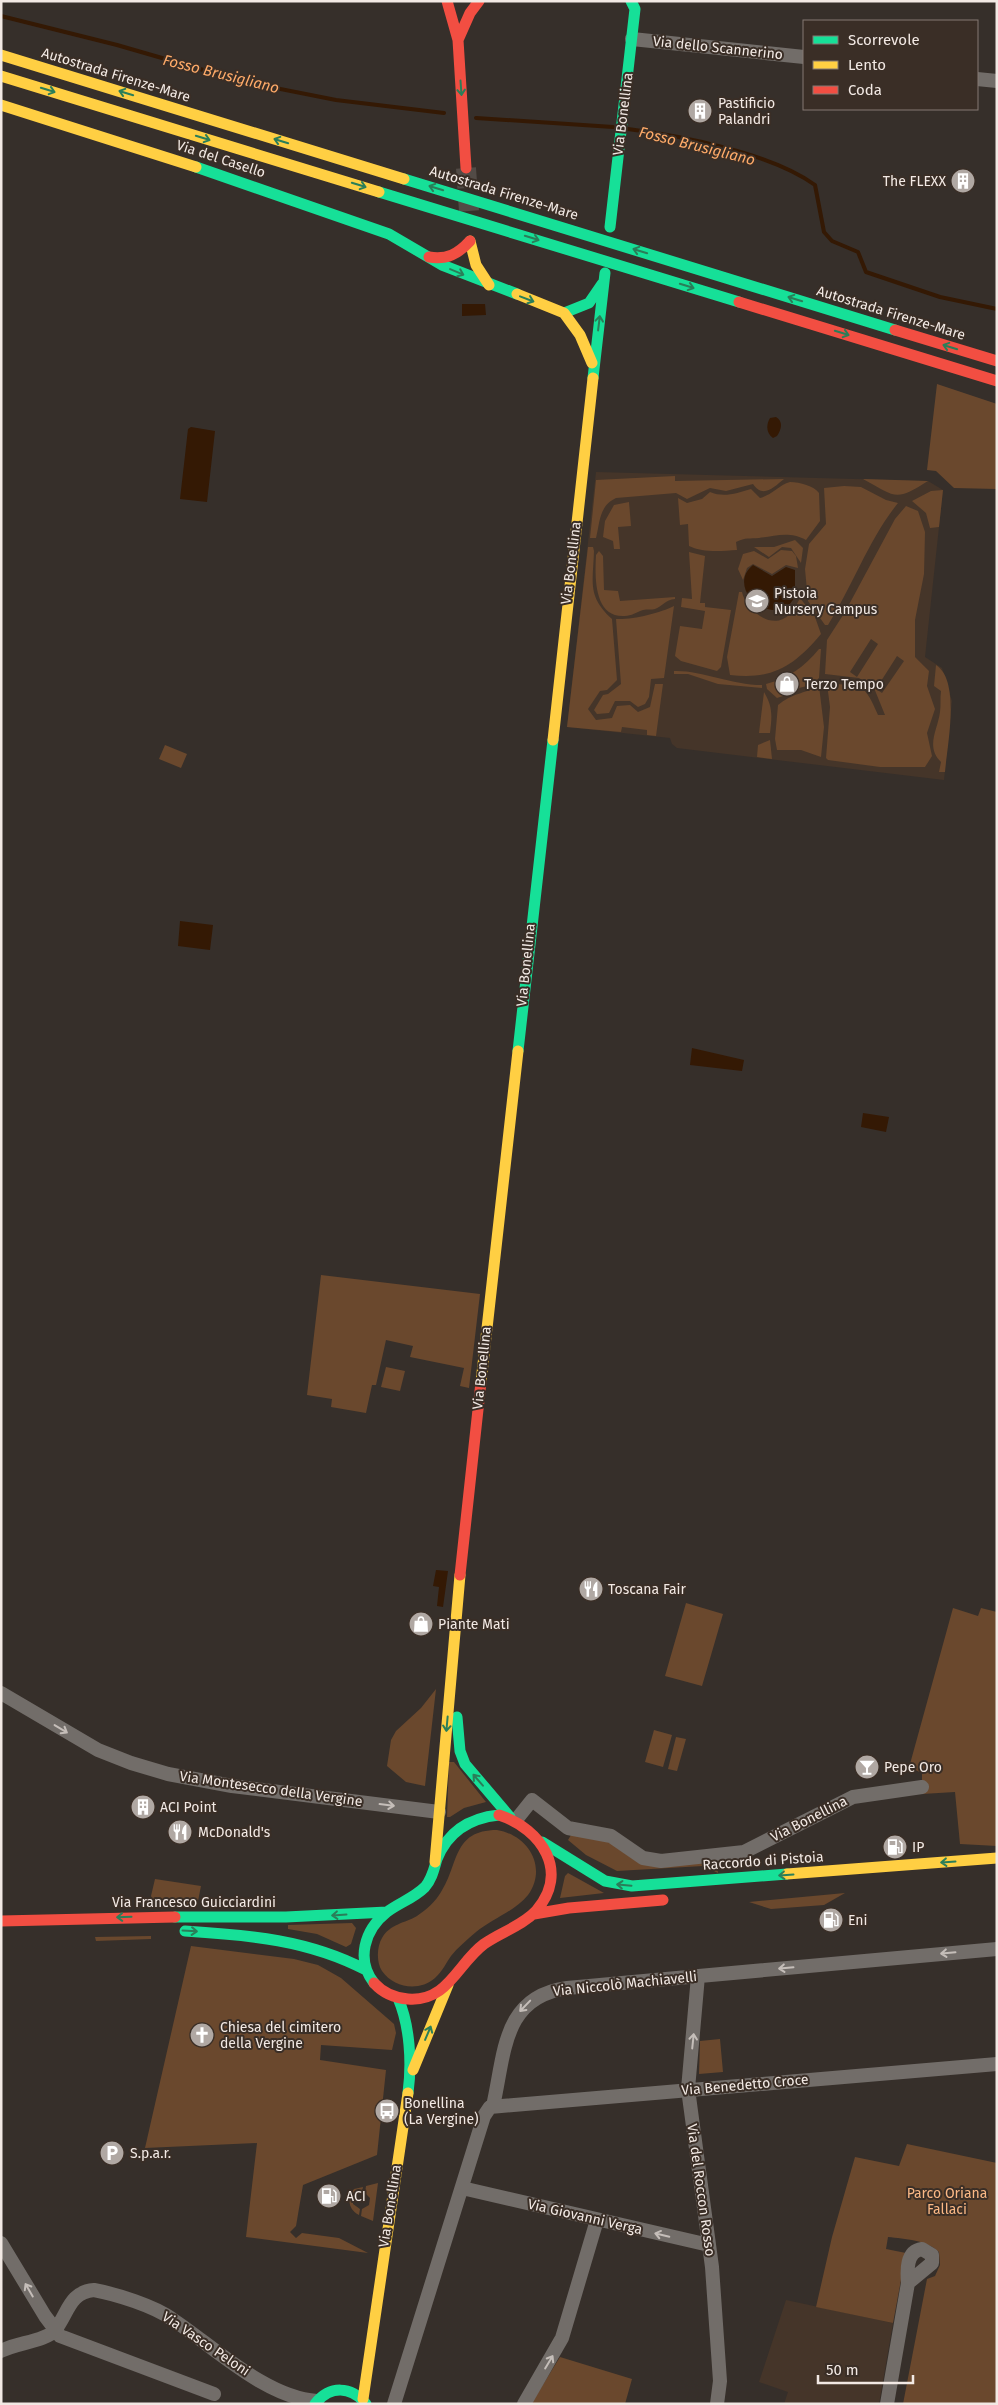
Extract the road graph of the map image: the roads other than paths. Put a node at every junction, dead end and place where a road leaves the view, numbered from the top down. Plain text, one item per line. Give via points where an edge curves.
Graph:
1 (447, 1) edge
2 (479, 1) edge
3 (634, 4) edge
4 (632, 39) junction
5 (458, 40) junction
6 (1, 55) edge
7 (803, 58) edge
8 (1, 76) edge
9 (978, 79) edge
10 (997, 81) edge
11 (1, 105) edge
12 (466, 168) tunnel mouth
13 (610, 227) dead end
14 (425, 256) junction
15 (489, 285) junction
16 (564, 313) junction
17 (997, 361) edge
18 (594, 367) junction
19 (997, 380) edge
20 (452, 1658) junction
21 (1, 1693) edge
22 (922, 1787) dead end
23 (439, 1812) junction
24 (513, 1818) junction
25 (542, 1842) junction
26 (997, 1858) edge
27 (434, 1872) junction
28 (674, 1899) dead end
29 (387, 1912) junction
30 (534, 1914) junction
31 (1, 1920) edge
32 (169, 1930) dead end
33 (997, 1949) edge
34 (366, 1970) junction
35 (698, 1976) junction
36 (448, 1985) junction
37 (398, 1998) junction
38 (997, 2064) edge
39 (410, 2078) junction
40 (688, 2089) junction
41 (493, 2106) junction
42 (462, 2188) junction
43 (597, 2220) junction
44 (1, 2242) edge
45 (709, 2245) junction
46 (908, 2283) dead end
47 (55, 2331) junction
48 (371, 2334) junction
49 (1, 2351) edge
50 (350, 2380) junction
51 (214, 2394) dead end
52 (293, 2399) edge
53 (364, 2401) edge
54 (316, 2402) edge
55 (393, 2403) edge
56 (524, 2404) edge
57 (717, 2404) edge
58 (887, 2404) edge

1 - 5 main road
2 - 5 main road
3 - 4 main road, Via Bonellina
4 - 7 street, Via dello Scannerino
4 - 13 main road, Via Bonellina
5 -> 12 main road
17 -> 6 main road, Autostrada Firenze-Mare
8 -> 19 main road
9 - 10 street
11 - 14 main road, Via del Casello via 245,182 356,221 389,234
14 -> 15 main road, Via del Casello
14 - 15 main road, Via del Casello via 449,258 470,241 476,265
15 -> 16 main road, Via del Casello
16 - 18 main road via 585,342
18 -> 16 main road, Via Bonellina via 604,276 596,296 589,303
18 - 20 main road, Via Bonellina via 515,1055
20 -> 23 main road, Via Bonellina
24 -> 20 main road, Via Bonellina via 462,1758
21 -> 23 street, Via Montesecco della Vergine via 98,1750 131,1764 232,1786
22 - 24 street, Via Bonellina via 853,1797 744,1852 661,1861 643,1858 611,1836 568,1828 532,1800
23 - 27 main road, Via Bonellina
24 - 25 main road, Raccordo di Pistoia
24 - 27 main road via 499,1815 482,1817 459,1827 447,1839
26 -> 25 main road, Raccordo di Pistoia via 632,1886 605,1881
25 - 30 main road via 550,1864 549,1884 544,1900
27 - 29 main road via 416,1895
28 - 30 main road
29 -> 31 main road, Via Francesco Guicciardini via 286,1917
29 - 34 main road via 372,1927 366,1939 363,1956
30 - 36 main road via 478,1949
32 -> 34 main road, Via Francesco Guicciardini via 307,1944 337,1954
33 -> 35 street, Via Niccolò Machiavelli
34 - 37 main road via 381,1991
40 -> 35 street, Via del Roccon Rosso
35 -> 41 street, Via Niccolò Machiavelli via 567,1988 546,1992 530,2000 512,2027
36 - 37 main road via 438,1994 425,1998
39 -> 36 main road, Via Bonellina
37 - 39 main road, Via Bonellina via 406,2018
38 - 40 street, Via Benedetto Croce
39 - 48 main road, Via Bonellina
40 - 41 street, Via Benedetto Croce
40 - 45 street, Via del Roccon Rosso
41 - 42 street, Via Niccolò Machiavelli via 485,2113
42 - 43 street, Via Giovanni Verga
42 - 55 street, Via Niccolò Machiavelli
45 -> 43 street, Via Giovanni Verga
56 -> 43 street via 562,2338
47 -> 44 street
45 - 57 street, Via del Roccon Rosso via 720,2381
46 - 58 street
47 - 49 street
47 - 51 street via 76,2344
47 - 52 street, Via Vasco Peloni via 77,2296 87,2290 100,2291 165,2314 237,2367
48 - 50 main road, Via Bonellina
48 - 53 main road, Via Bonellina
50 - 53 main road, Via Bonellina via 353,2391
50 - 54 main road
52 - 54 street, Via Vasco Peloni

